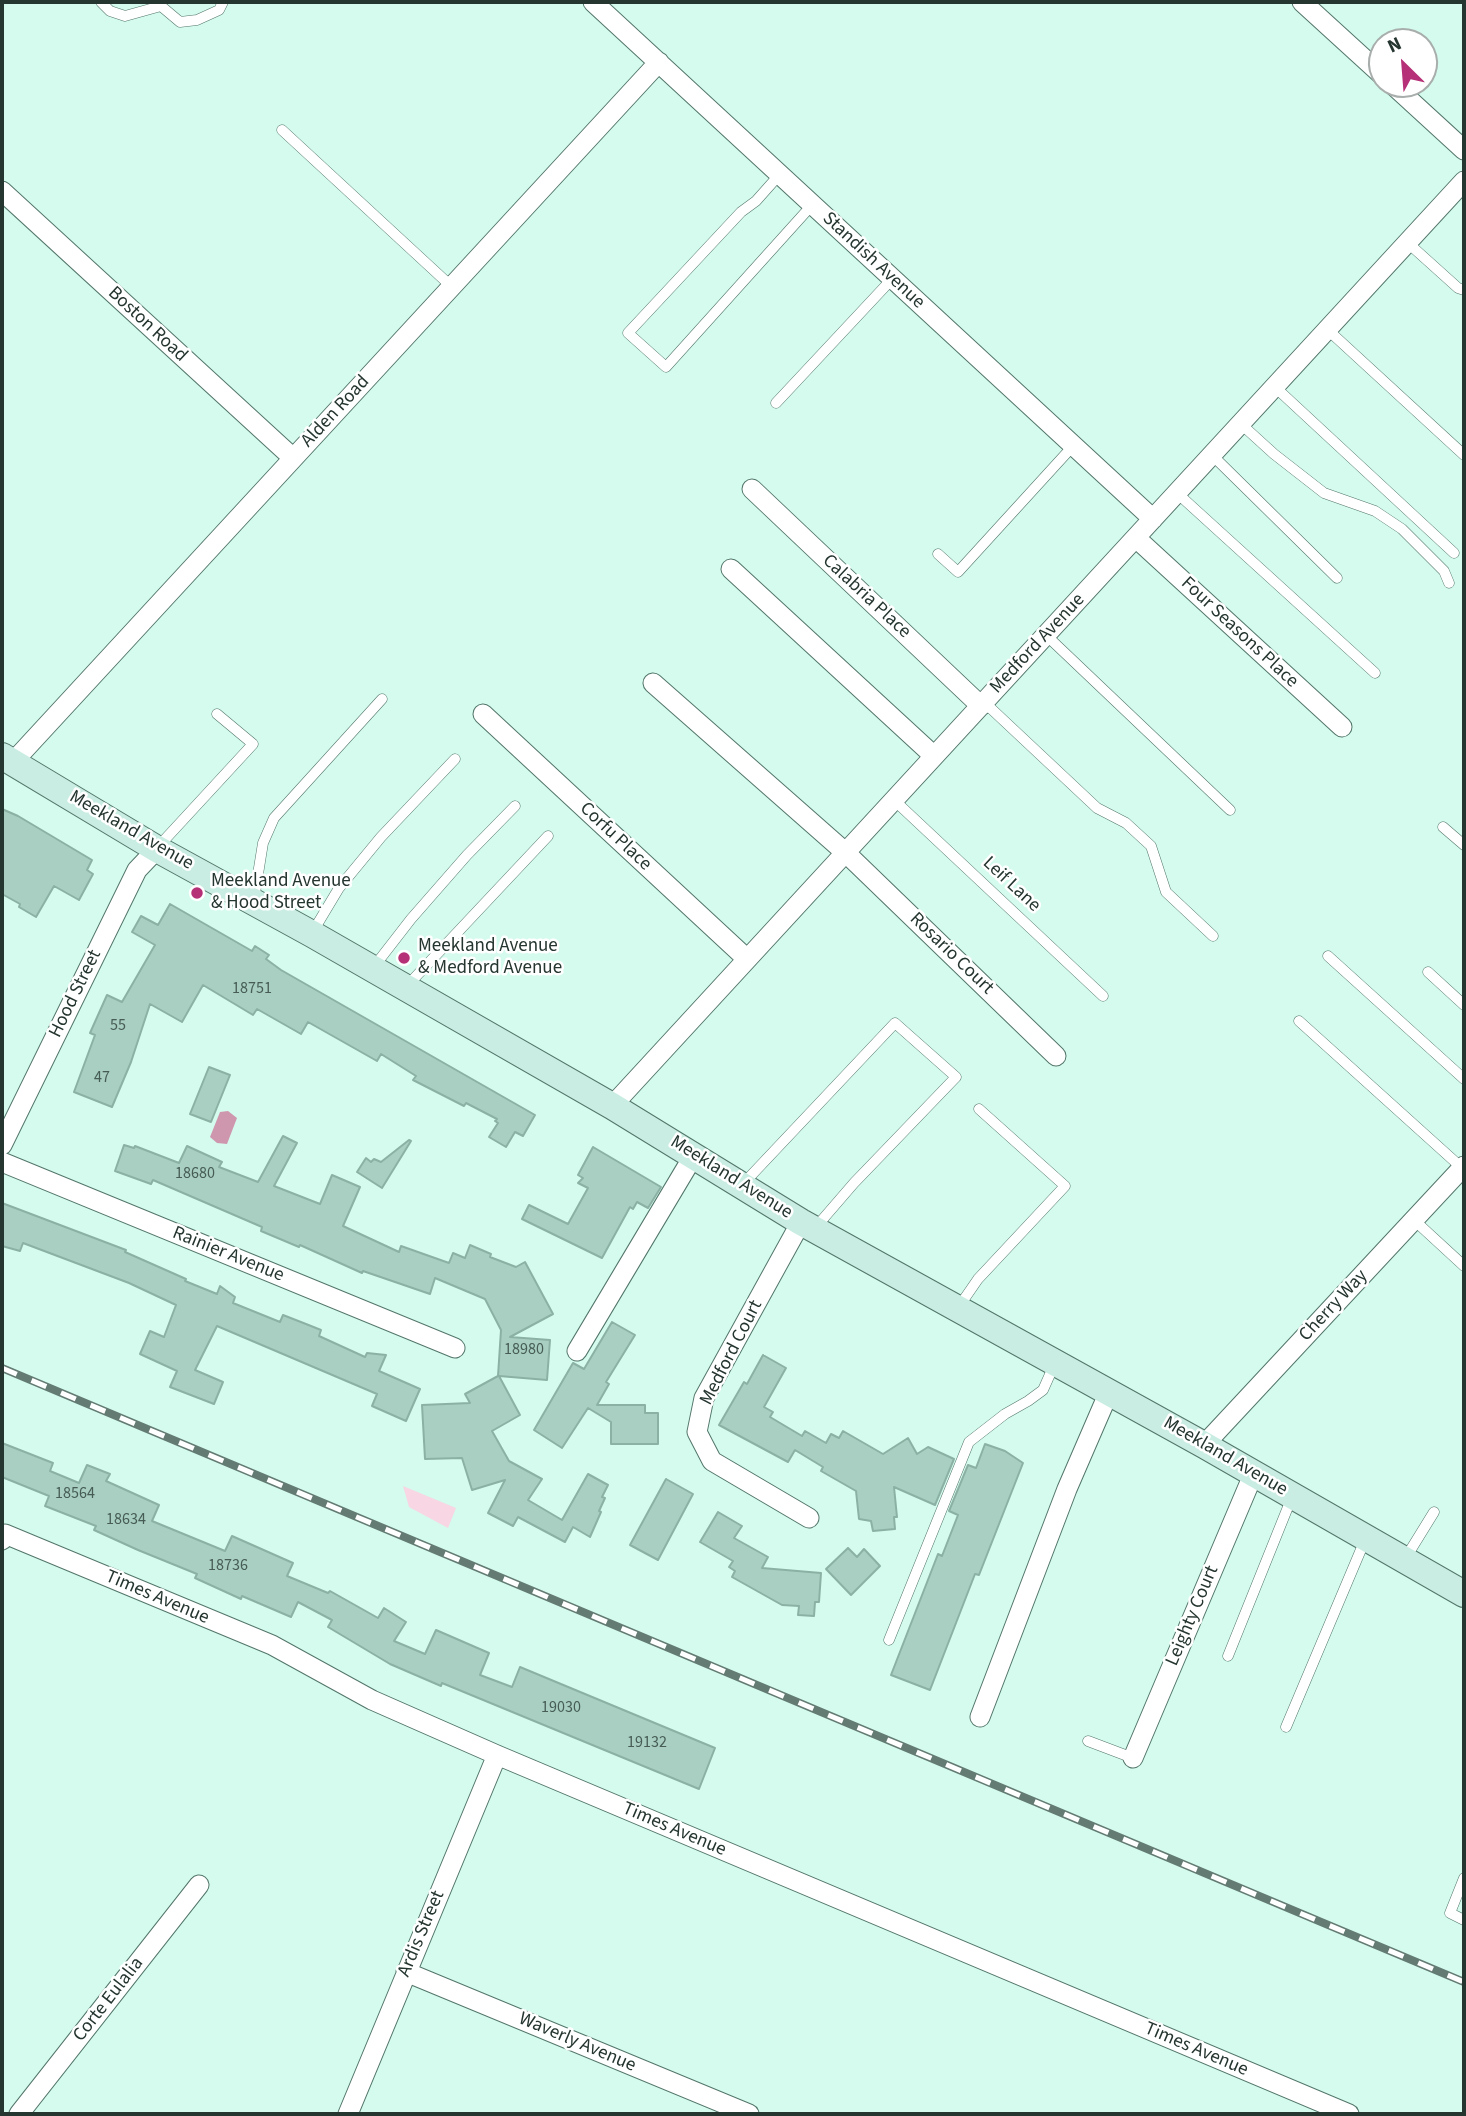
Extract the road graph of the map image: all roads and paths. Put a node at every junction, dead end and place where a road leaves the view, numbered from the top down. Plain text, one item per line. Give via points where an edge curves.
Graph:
1 (101, 2) edge
2 (223, 2) edge
3 (593, 2) edge
4 (1302, 2) edge
5 (659, 62) junction
6 (1368, 62) edge
7 (1407, 98) edge
8 (282, 130) dead end
9 (1464, 150) edge
10 (780, 174) junction
11 (1464, 181) edge
12 (2, 191) edge
13 (812, 205) junction
14 (1408, 243) junction
15 (892, 279) junction
16 (452, 287) junction
17 (1464, 290) edge
18 (1328, 330) junction
19 (1275, 387) junction
20 (776, 403) dead end
21 (1241, 424) junction
22 (1073, 446) junction
23 (1212, 455) junction
24 (1464, 455) edge
25 (293, 458) junction
26 (752, 489) dead end
27 (1177, 493) junction
28 (1153, 519) junction
29 (1136, 538) junction
30 (1454, 553) dead end
31 (938, 554) dead end
32 (731, 569) dead end
33 (1337, 578) dead end
34 (1449, 583) dead end
35 (1047, 636) junction
36 (1375, 674) dead end
37 (653, 683) dead end
38 (382, 699) dead end
39 (983, 704) junction
40 (217, 713) dead end
41 (483, 714) dead end
42 (1342, 727) dead end
43 (934, 756) junction
44 (8, 759) edge
45 (455, 760) dead end
46 (894, 800) junction
47 (515, 806) dead end
48 (1230, 810) dead end
49 (1443, 827) dead end
50 (548, 836) dead end
51 (1464, 845) edge
52 (157, 849) junction
53 (846, 853) junction
54 (254, 901) junction
55 (312, 934) junction
56 (1213, 936) dead end
57 (1328, 956) dead end
58 (747, 960) junction
59 (372, 968) junction
60 (1428, 972) dead end
61 (406, 987) junction
62 (1103, 996) dead end
63 (1464, 1005) edge
64 (1299, 1021) dead end
65 (1056, 1056) dead end
66 (1464, 1079) edge
67 (612, 1106) junction
68 (979, 1109) dead end
69 (2, 1145) edge
70 (694, 1155) junction
71 (2, 1162) edge
72 (1463, 1167) edge
73 (743, 1185) junction
74 (1414, 1220) junction
75 (808, 1225) junction
76 (1464, 1266) edge
77 (958, 1309) junction
78 (455, 1348) dead end
79 (577, 1351) dead end
80 (1055, 1362) junction
81 (1109, 1392) junction
82 (1205, 1445) junction
83 (1253, 1475) junction
84 (1293, 1496) junction
85 (1434, 1512) dead end
86 (809, 1518) dead end
87 (3, 1537) edge
88 (1366, 1537) junction
89 (1405, 1559) junction
90 (1464, 1594) edge
91 (889, 1640) dead end
92 (1228, 1656) dead end
93 (980, 1717) dead end
94 (1286, 1727) dead end
95 (1088, 1741) dead end
96 (497, 1755) junction
97 (1133, 1758) joint
98 (1464, 1878) edge
99 (199, 1885) dead end
100 (1464, 1920) edge
101 (406, 1972) junction
102 (19, 2114) edge
103 (348, 2114) edge
104 (749, 2114) edge
105 (1349, 2114) edge

1 - 2 lane via 125,16 161,6 180,22 219,10
3 - 5 street, Standish Avenue
4 - 6 street
5 - 10 street, Standish Avenue
5 - 16 street, Alden Road
7 - 9 street
8 - 16 lane
10 - 13 street, Standish Avenue
10 - 13 lane via 628,333 666,367
11 - 14 street, Medford Avenue
12 - 25 street, Boston Road
13 - 15 street, Standish Avenue
14 - 17 lane
14 - 18 street, Medford Avenue
15 - 20 lane
15 - 22 street, Standish Avenue
16 - 25 street, Alden Road
18 - 19 street, Medford Avenue
18 - 24 lane
19 - 21 street, Medford Avenue
19 - 30 lane
21 - 23 street, Medford Avenue
21 - 34 lane via 1324,493 1375,511 1402,529 1444,571
22 - 28 street, Standish Avenue
22 - 31 lane via 958,572
23 - 27 street, Medford Avenue
23 - 33 lane
25 - 44 street, Alden Road
26 - 39 street, Calabria Place
27 - 28 street, Medford Avenue
27 - 36 lane
28 - 29 street, Medford Avenue
29 - 35 street, Medford Avenue
29 - 42 street, Four Seasons Place
32 - 43 street
35 - 39 street, Medford Avenue
35 - 48 lane
37 - 53 street, Rosario Court
38 - 54 lane via 274,818 263,844
39 - 43 street, Medford Avenue
39 - 56 lane via 1097,808 1126,823 1151,846 1166,892
40 - 52 lane via 253,744
41 - 58 street, Corfu Place
43 - 46 street, Medford Avenue
44 - 52 main road, Meekland Avenue
45 - 55 lane via 346,879
46 - 53 street, Medford Avenue
46 - 62 lane, Leif Lane
47 - 59 lane
49 - 51 lane
50 - 61 lane
52 - 54 main road, Meekland Avenue
52 - 69 street, Hood Street via 137,870
53 - 58 street, Medford Avenue
53 - 65 street, Rosario Court
54 - 55 main road, Meekland Avenue
55 - 59 main road, Meekland Avenue
57 - 66 lane
58 - 67 street, Medford Avenue
59 - 61 main road, Meekland Avenue
60 - 63 lane
61 - 67 main road, Meekland Avenue
64 - 72 lane
67 - 70 main road, Meekland Avenue
68 - 77 lane via 1065,1186 978,1279
70 - 73 main road, Meekland Avenue
70 - 79 street
71 - 78 street, Rainier Avenue
72 - 74 street, Cherry Way
73 - 75 main road, Meekland Avenue
73 - 75 lane via 895,1023 956,1077
74 - 76 lane
74 - 82 street, Cherry Way
75 - 77 main road, Meekland Avenue
75 - 86 street, Medford Court via 705,1398 697,1433 712,1461
77 - 80 main road, Meekland Avenue
80 - 81 main road, Meekland Avenue
80 - 91 lane via 1043,1390 969,1442
81 - 82 main road, Meekland Avenue
81 - 93 street
82 - 83 main road, Meekland Avenue
83 - 84 main road, Meekland Avenue
83 - 97 street, Leighty Court
84 - 88 main road, Meekland Avenue
84 - 92 lane
85 - 89 lane
87 - 96 street, Times Avenue via 272,1645 372,1700
88 - 89 main road, Meekland Avenue
88 - 94 lane
89 - 90 main road, Meekland Avenue
95 - 97 lane
96 - 101 street, Ardis Street
96 - 105 street, Times Avenue
98 - 100 lane via 1450,1913
99 - 102 street, Corte Eulalia
101 - 103 street, Ardis Street
101 - 104 street, Waverly Avenue

